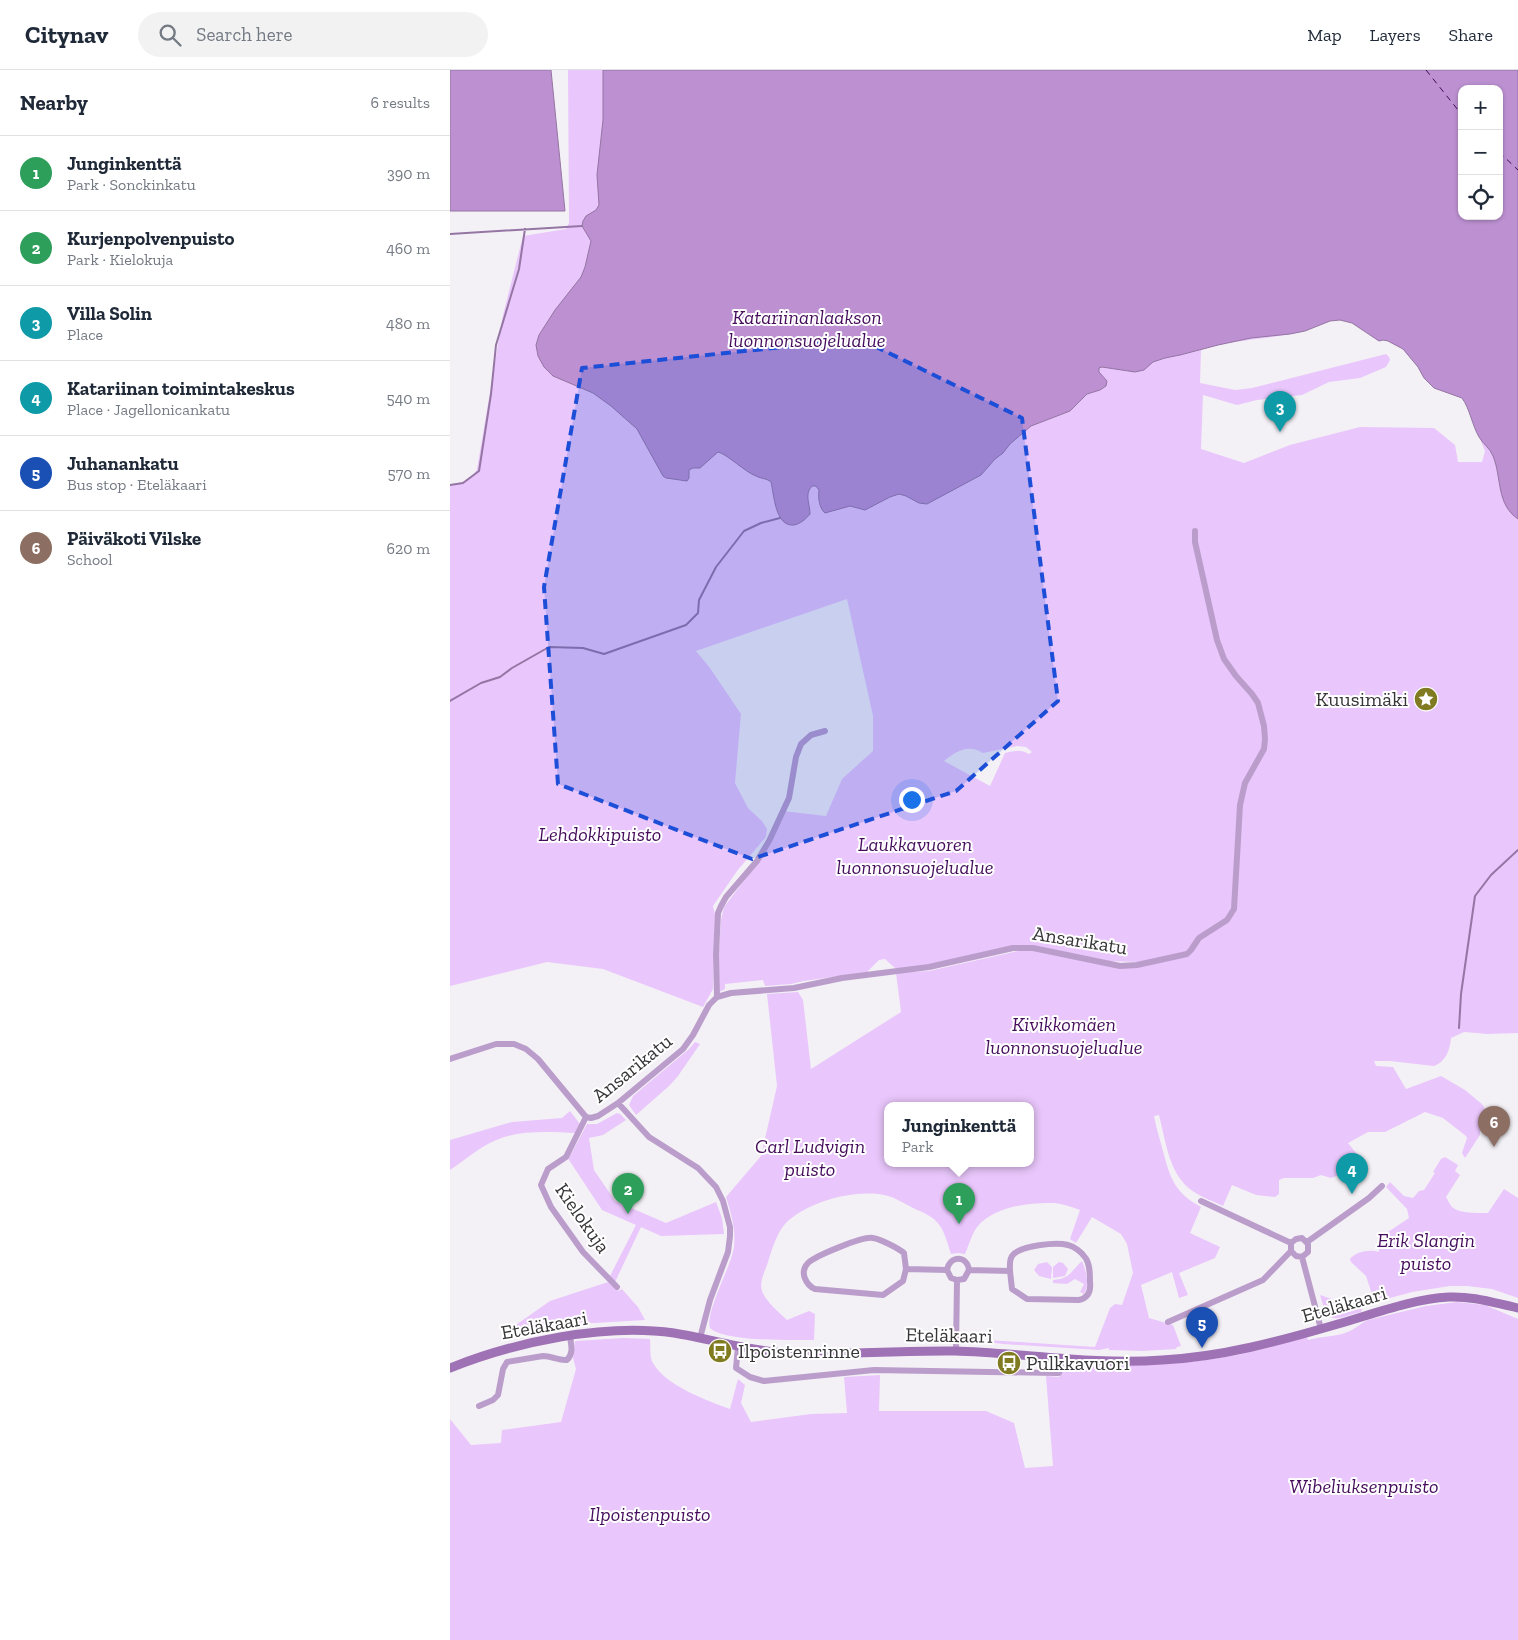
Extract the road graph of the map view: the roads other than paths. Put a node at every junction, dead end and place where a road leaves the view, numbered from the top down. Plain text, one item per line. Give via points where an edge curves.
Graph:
1 (1195, 530) dead end
2 (825, 731) dead end
3 (717, 997) junction
4 (450, 1060) edge
5 (618, 1103) junction
6 (586, 1117) junction
7 (1382, 1186) dead end
8 (1201, 1201) dead end
9 (1307, 1242) junction
10 (1291, 1243) junction
11 (1291, 1251) junction
12 (1302, 1257) junction
13 (906, 1269) junction
14 (947, 1270) junction
15 (969, 1270) junction
16 (1010, 1271) junction
17 (958, 1280) junction
18 (617, 1286) dead end
19 (1505, 1306) junction
20 (1518, 1308) edge
21 (1518, 1316) edge
22 (1168, 1322) dead end
23 (1322, 1329) junction
24 (570, 1336) junction
25 (700, 1338) junction
26 (738, 1346) junction
27 (956, 1351) junction
28 (1062, 1358) junction
29 (450, 1368) edge
30 (479, 1406) dead end

1 - 3 street, Ansarikatu via 1195,542 1224,659 1258,703 1264,726 1264,749 1246,783 1240,805 1235,902 1227,920 1199,938 1187,954 1137,965 1120,966 1033,948 1018,948 929,967
2 - 3 street via 811,735 801,744 790,798 769,841 757,861 726,897 718,913
3 - 5 street, Ansarikatu via 686,1045
4 - 6 street via 496,1044 514,1044 526,1049
5 - 6 street, Ansarikatu via 598,1116
5 - 25 street via 649,1137 698,1168 716,1187 725,1208 730,1236 728,1252
6 - 18 street, Kielokuja via 566,1157 548,1169 541,1185 551,1207 583,1252
7 - 9 street
8 - 10 street
9 - 10 street via 1299,1238
9 - 12 street via 1308,1252
10 - 11 street
11 - 12 street
11 - 22 street via 1263,1280
12 - 23 street
13 - 13 street via 903,1281 883,1294 815,1289 804,1274 808,1264 814,1260 869,1237 902,1251
13 - 14 street
14 - 15 street via 949,1263 958,1258 965,1260
14 - 17 street via 951,1278
15 - 16 street
15 - 17 street via 964,1279
16 - 16 street via 1011,1258 1022,1248 1071,1245 1087,1260 1089,1294 1079,1300 1027,1299 1012,1289
17 - 27 street
19 - 20 main road, Eteläkaari
19 - 21 main road, Eteläkaari
19 - 23 main road, Eteläkaari via 1473,1298 1437,1298
23 - 28 main road, Eteläkaari via 1223,1353 1186,1358 1140,1361
24 - 25 main road, Eteläkaari via 632,1331
24 - 29 main road, Eteläkaari via 503,1349
24 - 30 street via 572,1350 567,1360 543,1356 508,1362 503,1369 496,1398
25 - 26 main road, Eteläkaari
26 - 27 main road, Eteläkaari via 787,1353
26 - 28 street via 736,1368 764,1381 874,1370 1059,1373
27 - 28 main road, Eteläkaari

